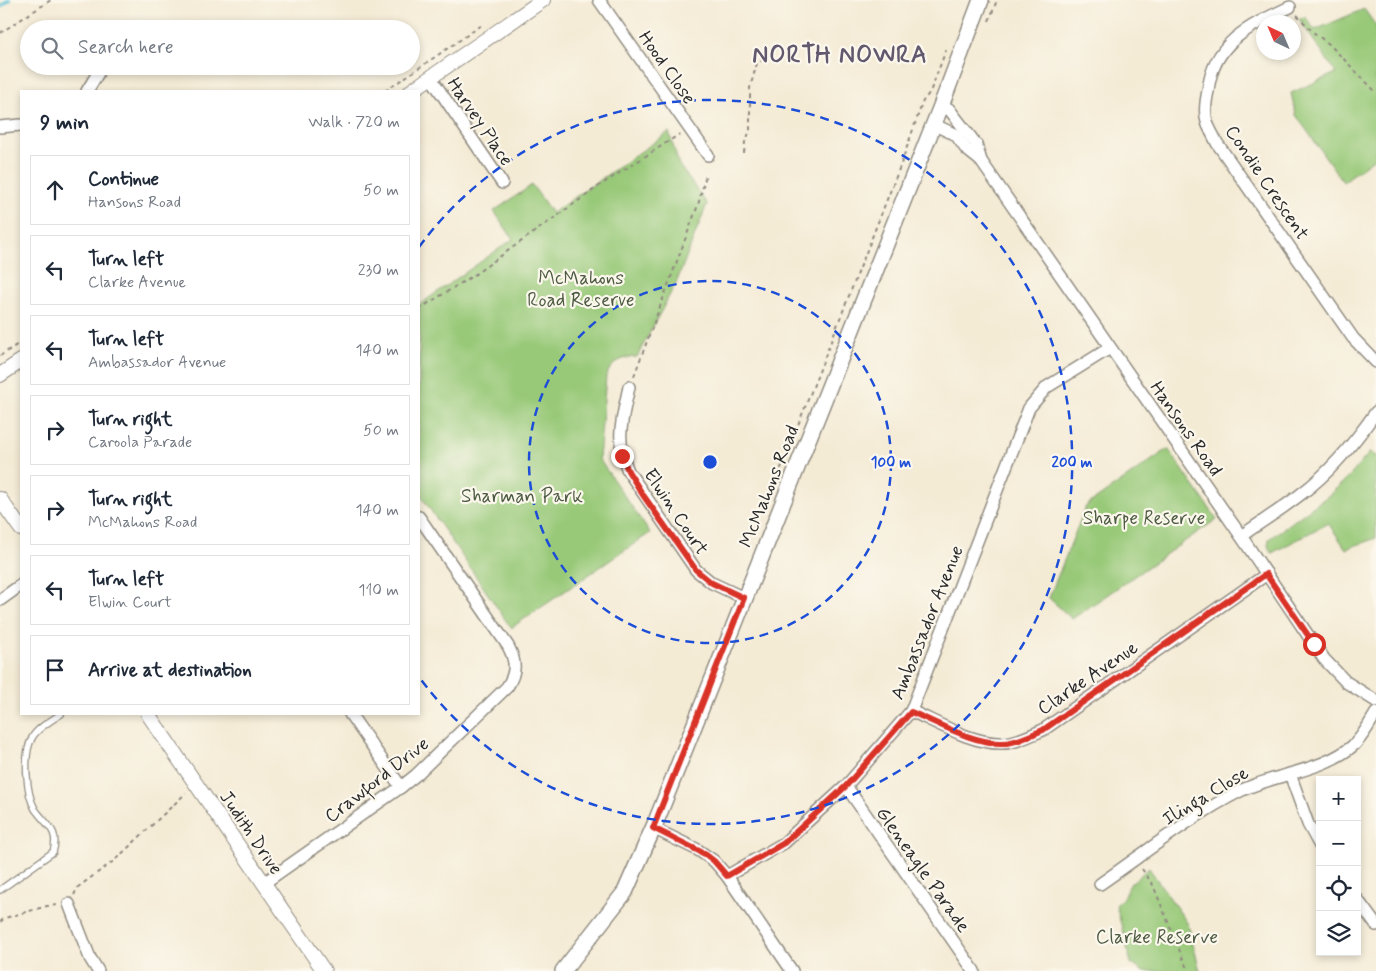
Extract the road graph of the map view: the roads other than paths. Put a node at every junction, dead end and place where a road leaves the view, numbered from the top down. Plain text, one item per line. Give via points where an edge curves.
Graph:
1 (544, 0) edge
2 (599, 0) edge
3 (981, 0) edge
4 (1290, 7) road end
5 (97, 75) edge
6 (431, 78) junction
7 (88, 90) edge
8 (413, 90) edge
9 (941, 106) junction
10 (933, 124) junction
11 (20, 125) edge
12 (0, 126) edge
13 (708, 155) dead end
14 (981, 161) junction
15 (502, 183) dead end
16 (1110, 348) junction
17 (20, 362) edge
18 (1376, 362) edge
19 (0, 375) edge
20 (629, 387) road end
21 (1376, 412) edge
22 (0, 498) edge
23 (420, 518) edge
24 (20, 528) edge
25 (1241, 536) junction
26 (1266, 574) junction
27 (20, 586) edge
28 (744, 598) junction
29 (0, 600) edge
30 (1376, 701) edge
31 (911, 712) junction
32 (1376, 713) edge
33 (61, 715) edge
34 (149, 715) edge
35 (351, 715) edge
36 (1290, 774) junction
37 (846, 786) junction
38 (401, 787) junction
39 (653, 828) junction
40 (1316, 839) edge
41 (727, 876) junction
42 (264, 883) junction
43 (1100, 884) dead end
44 (0, 890) edge
45 (69, 904) road end
46 (1361, 904) edge
47 (1376, 925) edge
48 (98, 971) edge
49 (324, 971) edge
50 (563, 971) edge
51 (792, 971) edge
52 (974, 971) edge

1 - 6 street
2 - 13 street, Hood Close
3 - 9 main road, McMahons Road
4 - 18 street, Condie Crescent via 1253,25 1220,53 1209,78 1207,122 1217,143 1354,338
5 - 7 street
6 - 8 street
6 - 15 street, Harvey Place
9 - 10 main road, McMahons Road
9 - 14 street, Hansons Road via 949,109 976,144
10 - 14 street, Hansons Road via 956,135
10 - 28 main road, McMahons Road
11 - 12 street
14 - 16 street, Hansons Road
16 - 25 street, Hansons Road
16 - 31 street, Ambassador Avenue via 1047,387 1029,408
17 - 19 street
20 - 28 street, Elwin Court via 620,441 628,471 696,570 712,583
21 - 25 street via 1343,455 1309,487
22 - 24 street
23 - 38 street, Crawford Drive via 508,646 514,656 515,667 508,687
25 - 26 street, Hansons Road
26 - 30 street, Hansons Road via 1324,659 1346,682
26 - 31 street, Clarke Avenue via 1043,730 1019,740 1003,744 976,740
27 - 29 street
28 - 39 main road, McMahons Road
31 - 37 street, Ambassador Avenue
32 - 36 street, Ilinga Close via 1355,744 1320,763
33 - 44 lane via 32,736 28,750 28,793 53,832 56,842 53,852
34 - 42 street, Judith Drive
35 - 38 street
36 - 40 street
36 - 43 street, Ilinga Close via 1240,791 1208,809
37 - 41 street, Ambassador Avenue via 784,843
37 - 52 street, Gleneagle Parade
38 - 42 street, Crawford Drive
39 - 41 street via 705,854
39 - 50 main road, McMahons Road via 625,892
41 - 51 street
42 - 49 street, Judith Drive
45 - 48 street
46 - 47 street

